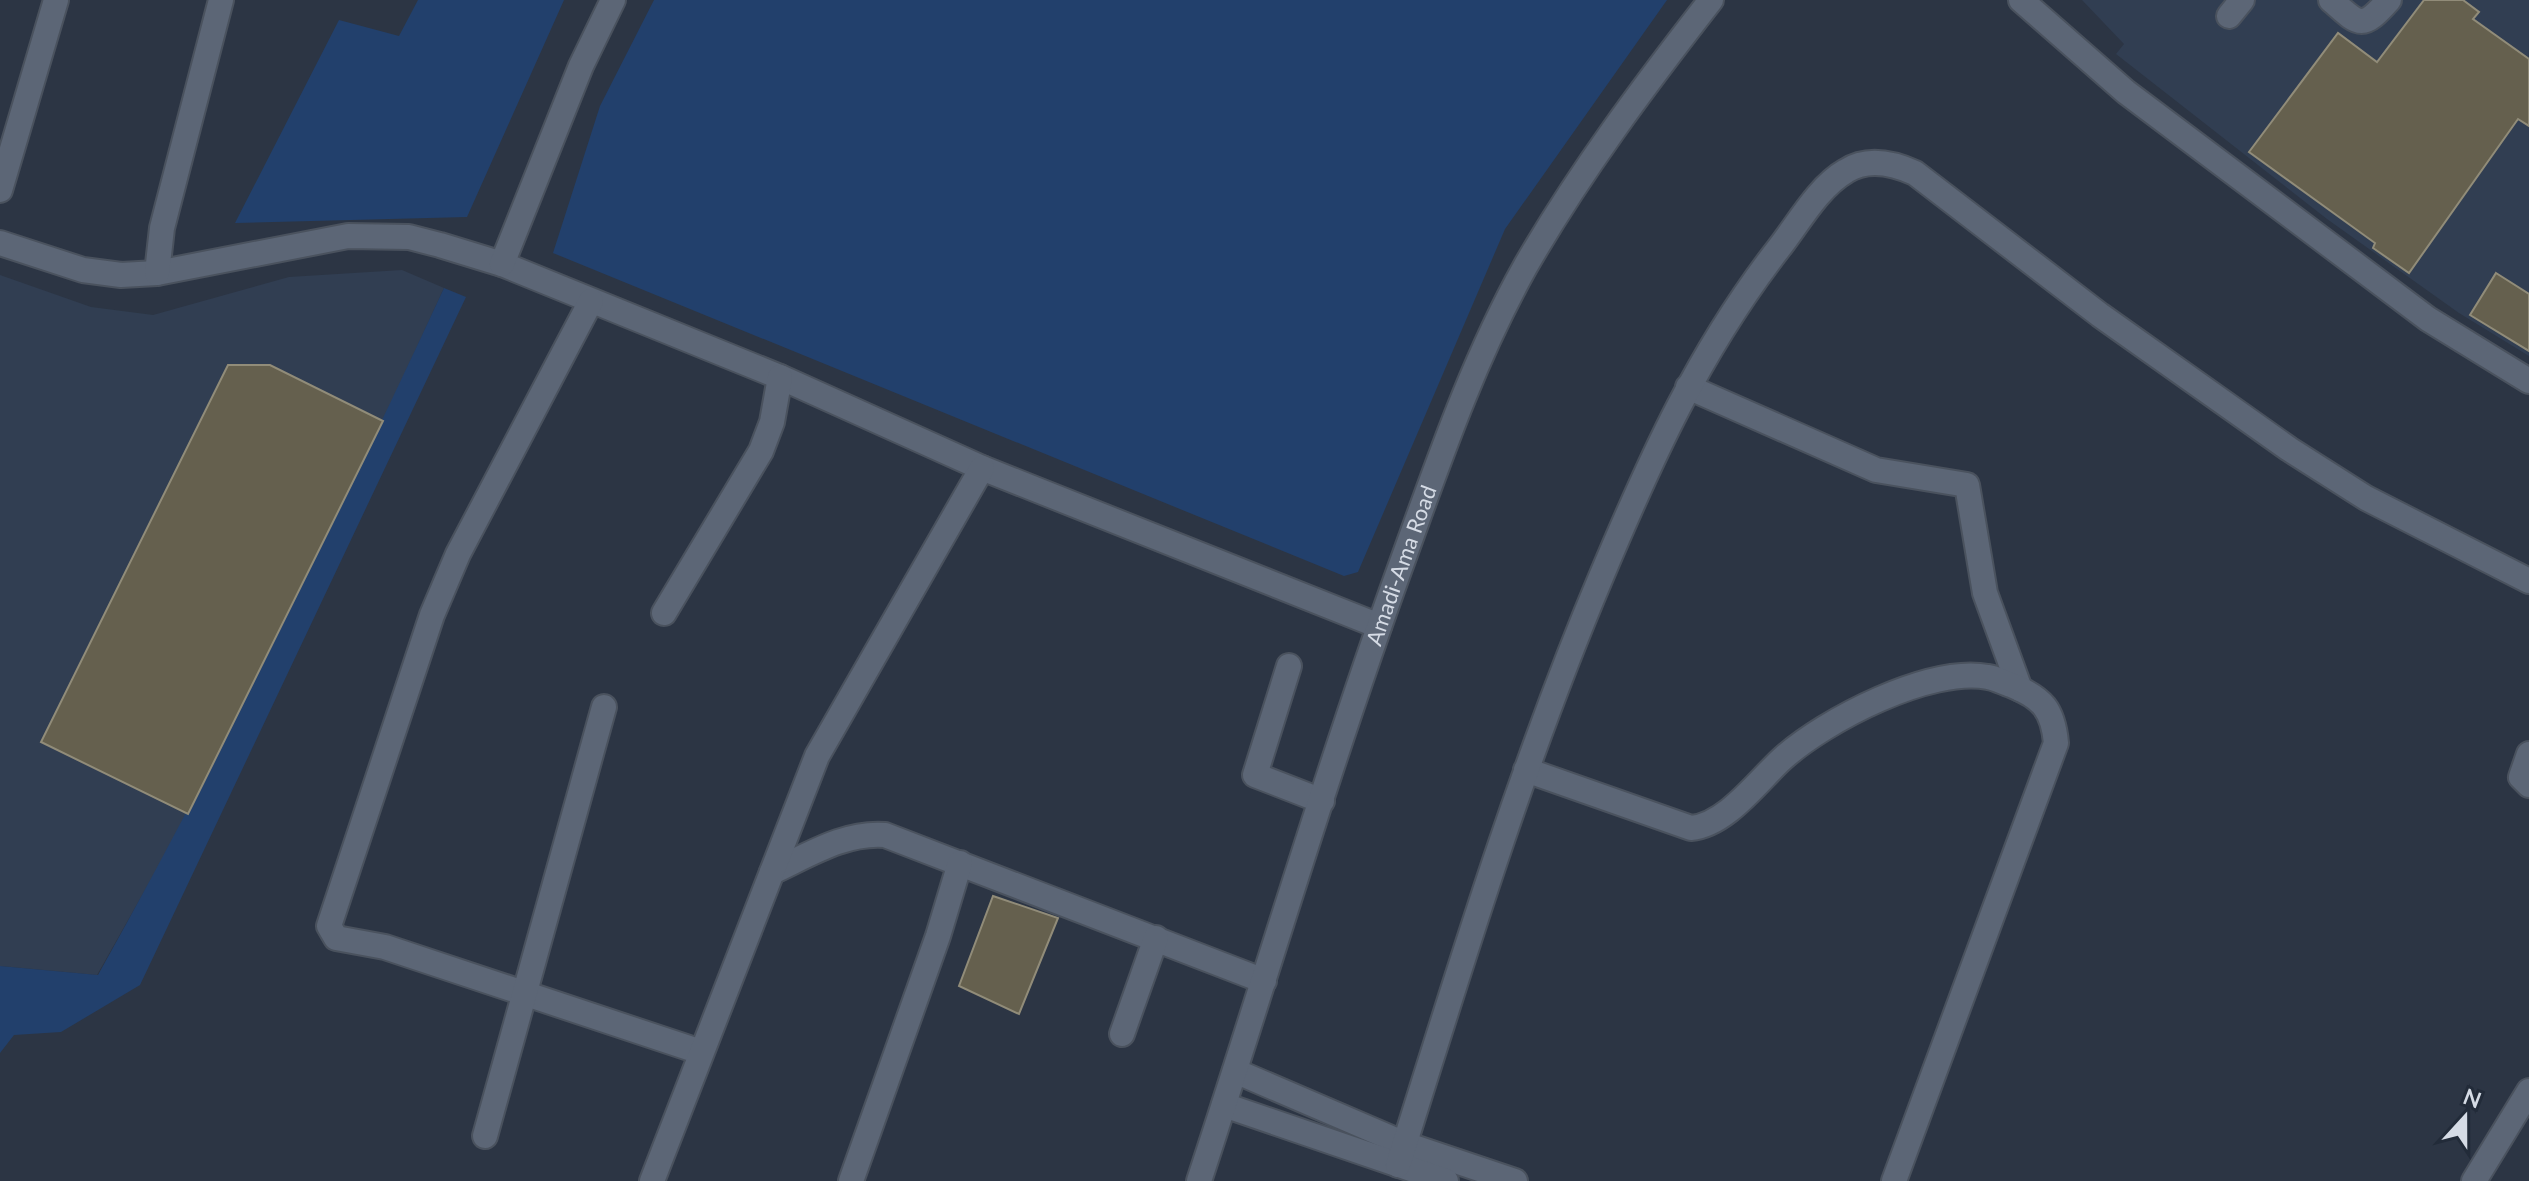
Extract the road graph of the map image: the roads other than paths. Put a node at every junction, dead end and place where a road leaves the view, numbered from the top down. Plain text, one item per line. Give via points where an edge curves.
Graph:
1 (56, 0) edge
2 (221, 0) edge
3 (613, 0) edge
4 (1711, 0) edge
5 (2021, 0) edge
6 (2331, 0) edge
7 (2389, 0) edge
8 (0, 190) edge
9 (0, 243) edge
10 (502, 264) junction
11 (157, 273) junction
12 (591, 301) junction
13 (780, 377) junction
14 (2529, 381) edge
15 (1688, 387) junction
16 (982, 468) junction
17 (2529, 581) edge
18 (664, 613) dead end
19 (1379, 626) junction
20 (1289, 666) dead end
21 (2020, 689) junction
22 (604, 707) dead end
23 (2529, 754) edge
24 (1526, 770) junction
25 (2529, 785) edge
26 (1322, 801) junction
27 (960, 863) junction
28 (772, 872) junction
29 (1156, 938) junction
30 (1264, 981) junction
31 (523, 995) junction
32 (1122, 1034) dead end
33 (701, 1052) junction
34 (1235, 1071) junction
35 (2529, 1091) edge
36 (1224, 1105) junction
37 (485, 1136) dead end
38 (1402, 1154) junction
39 (652, 1181) edge
40 (851, 1181) edge
41 (1199, 1181) edge
42 (1446, 1181) edge
43 (1515, 1181) edge
44 (1894, 1181) edge
45 (2474, 1181) edge

1 - 8 street
2 - 11 street via 162,228
3 - 10 street
4 - 19 street, Amadi-Ama Road via 1636,96 1525,268 1475,369
5 - 14 street via 2163,121 2428,319
6 - 7 street via 2363,23
9 - 11 street via 83,270
10 - 11 street via 409,237 348,236
10 - 12 street
12 - 13 street
12 - 31 street via 458,554 432,615 329,926 336,938 385,947
13 - 16 street
13 - 18 street via 761,451
15 - 17 street via 1754,283 1826,189 1860,165 1898,165 2289,449 2366,498
15 - 21 street via 1876,470 1967,485 1985,593
15 - 24 street via 1645,472
16 - 19 street
16 - 28 street via 817,756
19 - 26 street, Amadi-Ama Road
20 - 26 street via 1255,775
21 - 24 street via 1988,677 1952,677 1888,695 1834,721 1786,755 1703,827 1691,828
21 - 44 street via 2044,704 2054,718 2056,743
22 - 31 street
23 - 25 street via 2521,777
24 - 38 street
26 - 30 street, Amadi-Ama Road
27 - 28 street via 885,835 863,833
27 - 29 street
27 - 40 street
28 - 33 street
29 - 30 street
29 - 32 street
30 - 34 street, Amadi-Ama Road
31 - 33 street
31 - 37 street
33 - 39 street
34 - 36 street, Amadi-Ama Road
34 - 38 street
35 - 45 street
36 - 38 street
36 - 41 street, Amadi-Ama Road
38 - 42 street
38 - 43 street

